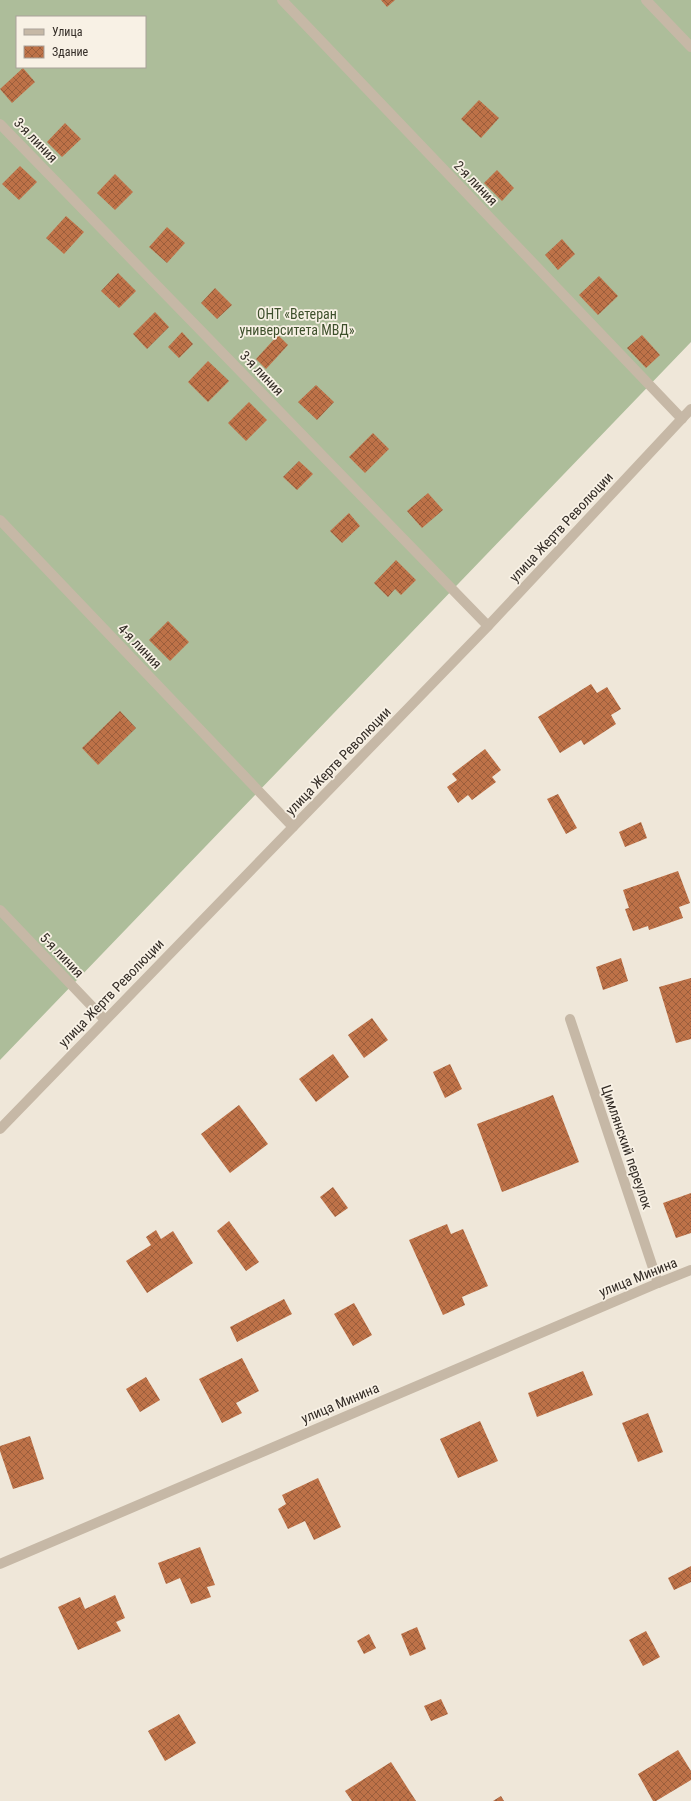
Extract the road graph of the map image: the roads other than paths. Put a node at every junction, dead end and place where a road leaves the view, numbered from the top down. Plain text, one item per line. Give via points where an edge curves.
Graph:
1 (282, 0) edge
2 (646, 0) edge
3 (691, 47) edge
4 (0, 124) edge
5 (691, 409) edge
6 (682, 419) junction
7 (0, 520) edge
8 (488, 626) junction
9 (293, 827) junction
10 (0, 910) edge
11 (104, 1020) junction
12 (570, 1020) dead end
13 (0, 1129) edge
14 (691, 1270) edge
15 (658, 1283) junction
16 (0, 1564) edge

1 - 6 street, 2-я линия
2 - 3 street
4 - 8 street, 3-я линия
5 - 6 street, улица Жертв Революции
6 - 8 street, улица Жертв Революции
7 - 9 street, 4-я линия
8 - 9 street, улица Жертв Революции
9 - 11 street, улица Жертв Революции
10 - 11 street, 5-я линия
11 - 13 street, улица Жертв Революции
12 - 15 street, Цимлянский переулок
14 - 15 street, улица Минина
15 - 16 street, улица Минина

